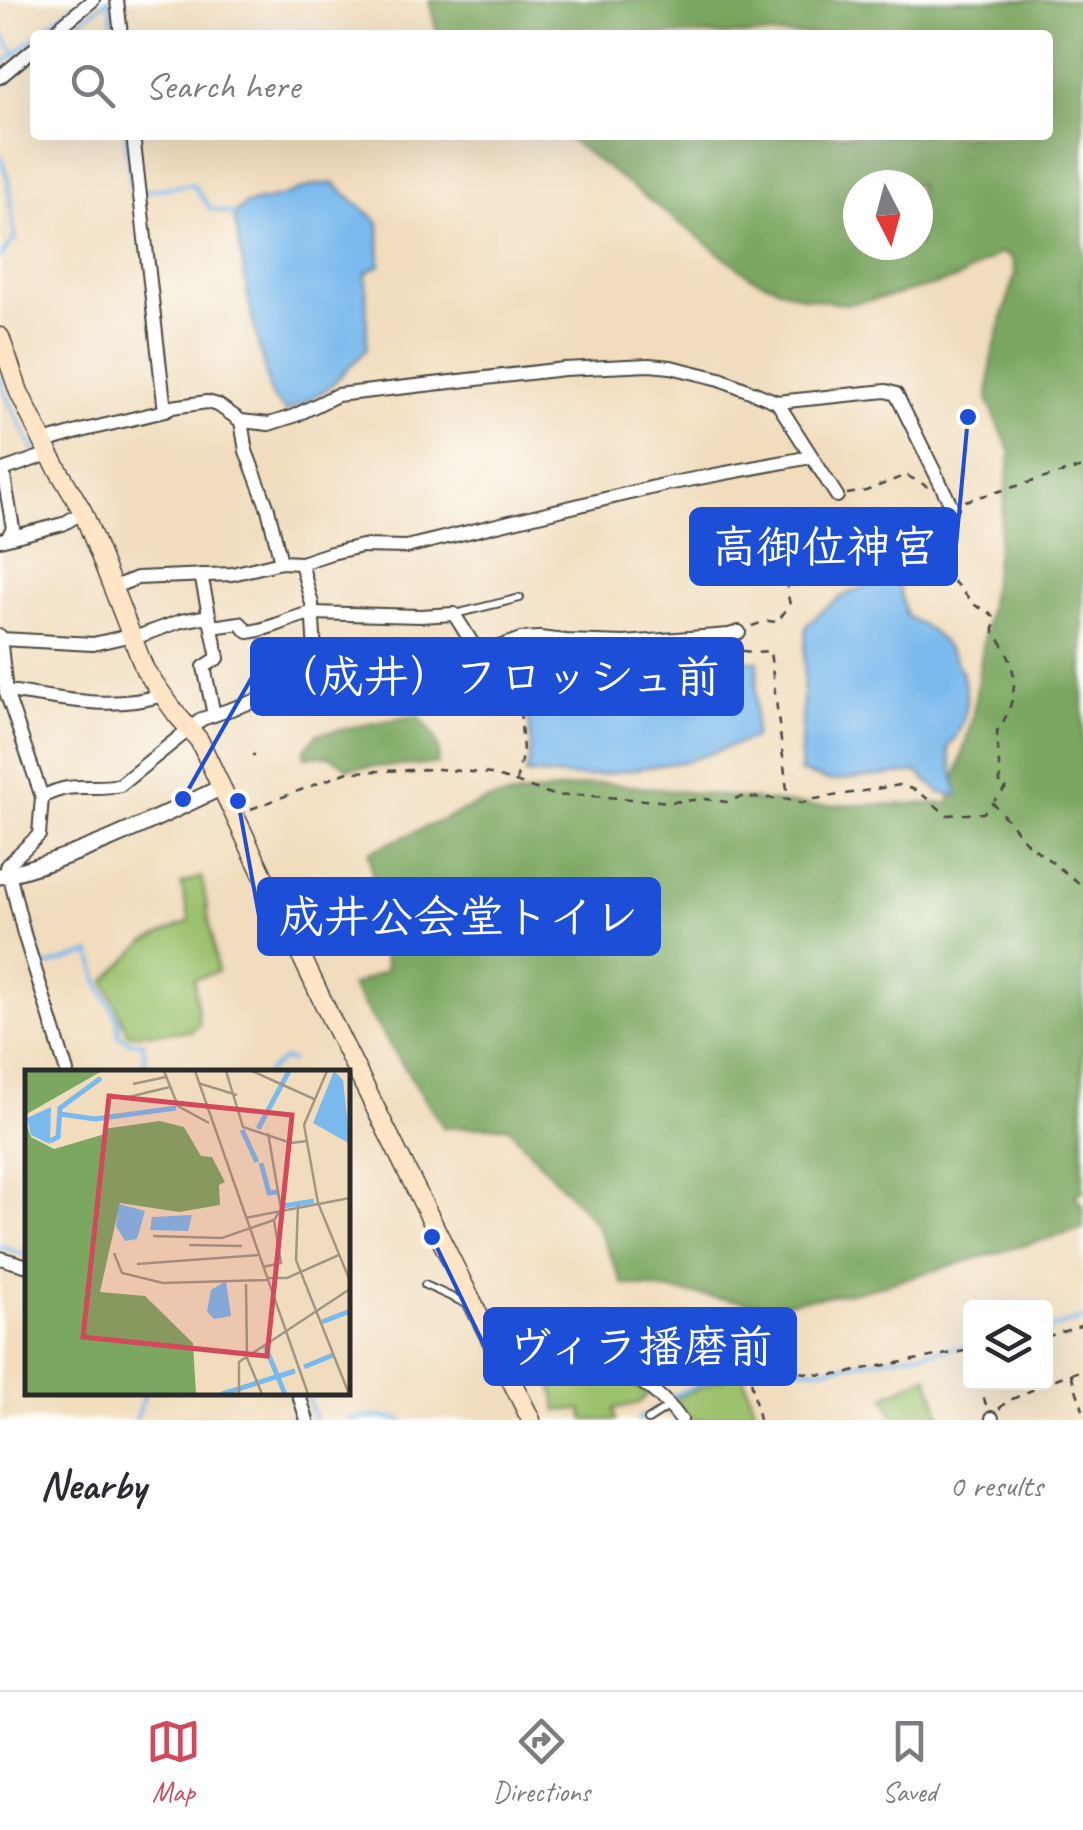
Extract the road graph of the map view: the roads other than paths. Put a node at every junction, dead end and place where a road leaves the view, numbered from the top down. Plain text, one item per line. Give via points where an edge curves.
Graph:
1 (93, 0) edge
2 (118, 0) edge
3 (56, 30) edge
4 (121, 30) edge
5 (30, 52) edge
6 (0, 77) edge
7 (134, 140) edge
8 (0, 337) edge
9 (777, 402) junction
10 (165, 412) junction
11 (241, 422) junction
12 (47, 448) junction
13 (811, 457) junction
14 (1, 471) edge
15 (837, 496) road end
16 (952, 507) road end
17 (83, 512) junction
18 (4, 538) edge
19 (281, 562) junction
20 (300, 562) junction
21 (201, 575) junction
22 (114, 587) junction
23 (520, 598) dead end
24 (312, 613) junction
25 (454, 614) junction
26 (211, 622) junction
27 (738, 632) road end
28 (133, 636) junction
29 (0, 638) edge
30 (479, 654) junction
31 (316, 669) junction
32 (6, 692) junction
33 (163, 695) junction
34 (214, 715) junction
35 (190, 728) junction
36 (220, 788) junction
37 (42, 797) junction
38 (9, 879) edge
39 (65, 1070) edge
40 (0, 1258) edge
41 (25, 1265) edge
42 (425, 1285) dead end
43 (479, 1315) junction
44 (299, 1395) edge
45 (671, 1406) junction
46 (527, 1417) edge
47 (307, 1420) edge
48 (648, 1420) edge
49 (682, 1420) edge

1 - 3 street
2 - 4 street
5 - 6 street
7 - 10 street
8 - 12 main road
9 - 11 street via 720,379 649,365 336,394 269,424
9 - 13 street
9 - 16 street via 896,394
10 - 11 street via 207,402
10 - 12 street via 85,430
11 - 19 street
12 - 14 street
12 - 17 main road
13 - 15 street
13 - 20 street via 406,547 362,546
14 - 18 street via 12,528
17 - 18 street via 63,524
17 - 22 main road
19 - 20 street
19 - 21 street
20 - 24 street
21 - 22 street via 136,578
21 - 26 street
22 - 28 main road
23 - 25 lane
24 - 25 street
24 - 26 street via 248,632 240,623
24 - 31 street
25 - 30 street
26 - 28 street via 181,621
26 - 34 street via 218,658 204,666
27 - 30 street via 624,643 539,638
28 - 29 street via 92,644
28 - 33 main road
29 - 32 street
30 - 31 street via 378,664 338,660
31 - 34 street via 290,688
32 - 33 street via 112,704
32 - 37 street
33 - 35 main road
34 - 35 street
35 - 36 main road
35 - 37 street via 120,785 72,786
36 - 38 street
36 - 43 main road
37 - 38 street via 39,835 7,864
38 - 39 street
40 - 41 street
42 - 43 lane
43 - 45 street via 603,1360
43 - 46 main road
44 - 47 street
45 - 48 lane
45 - 49 street

